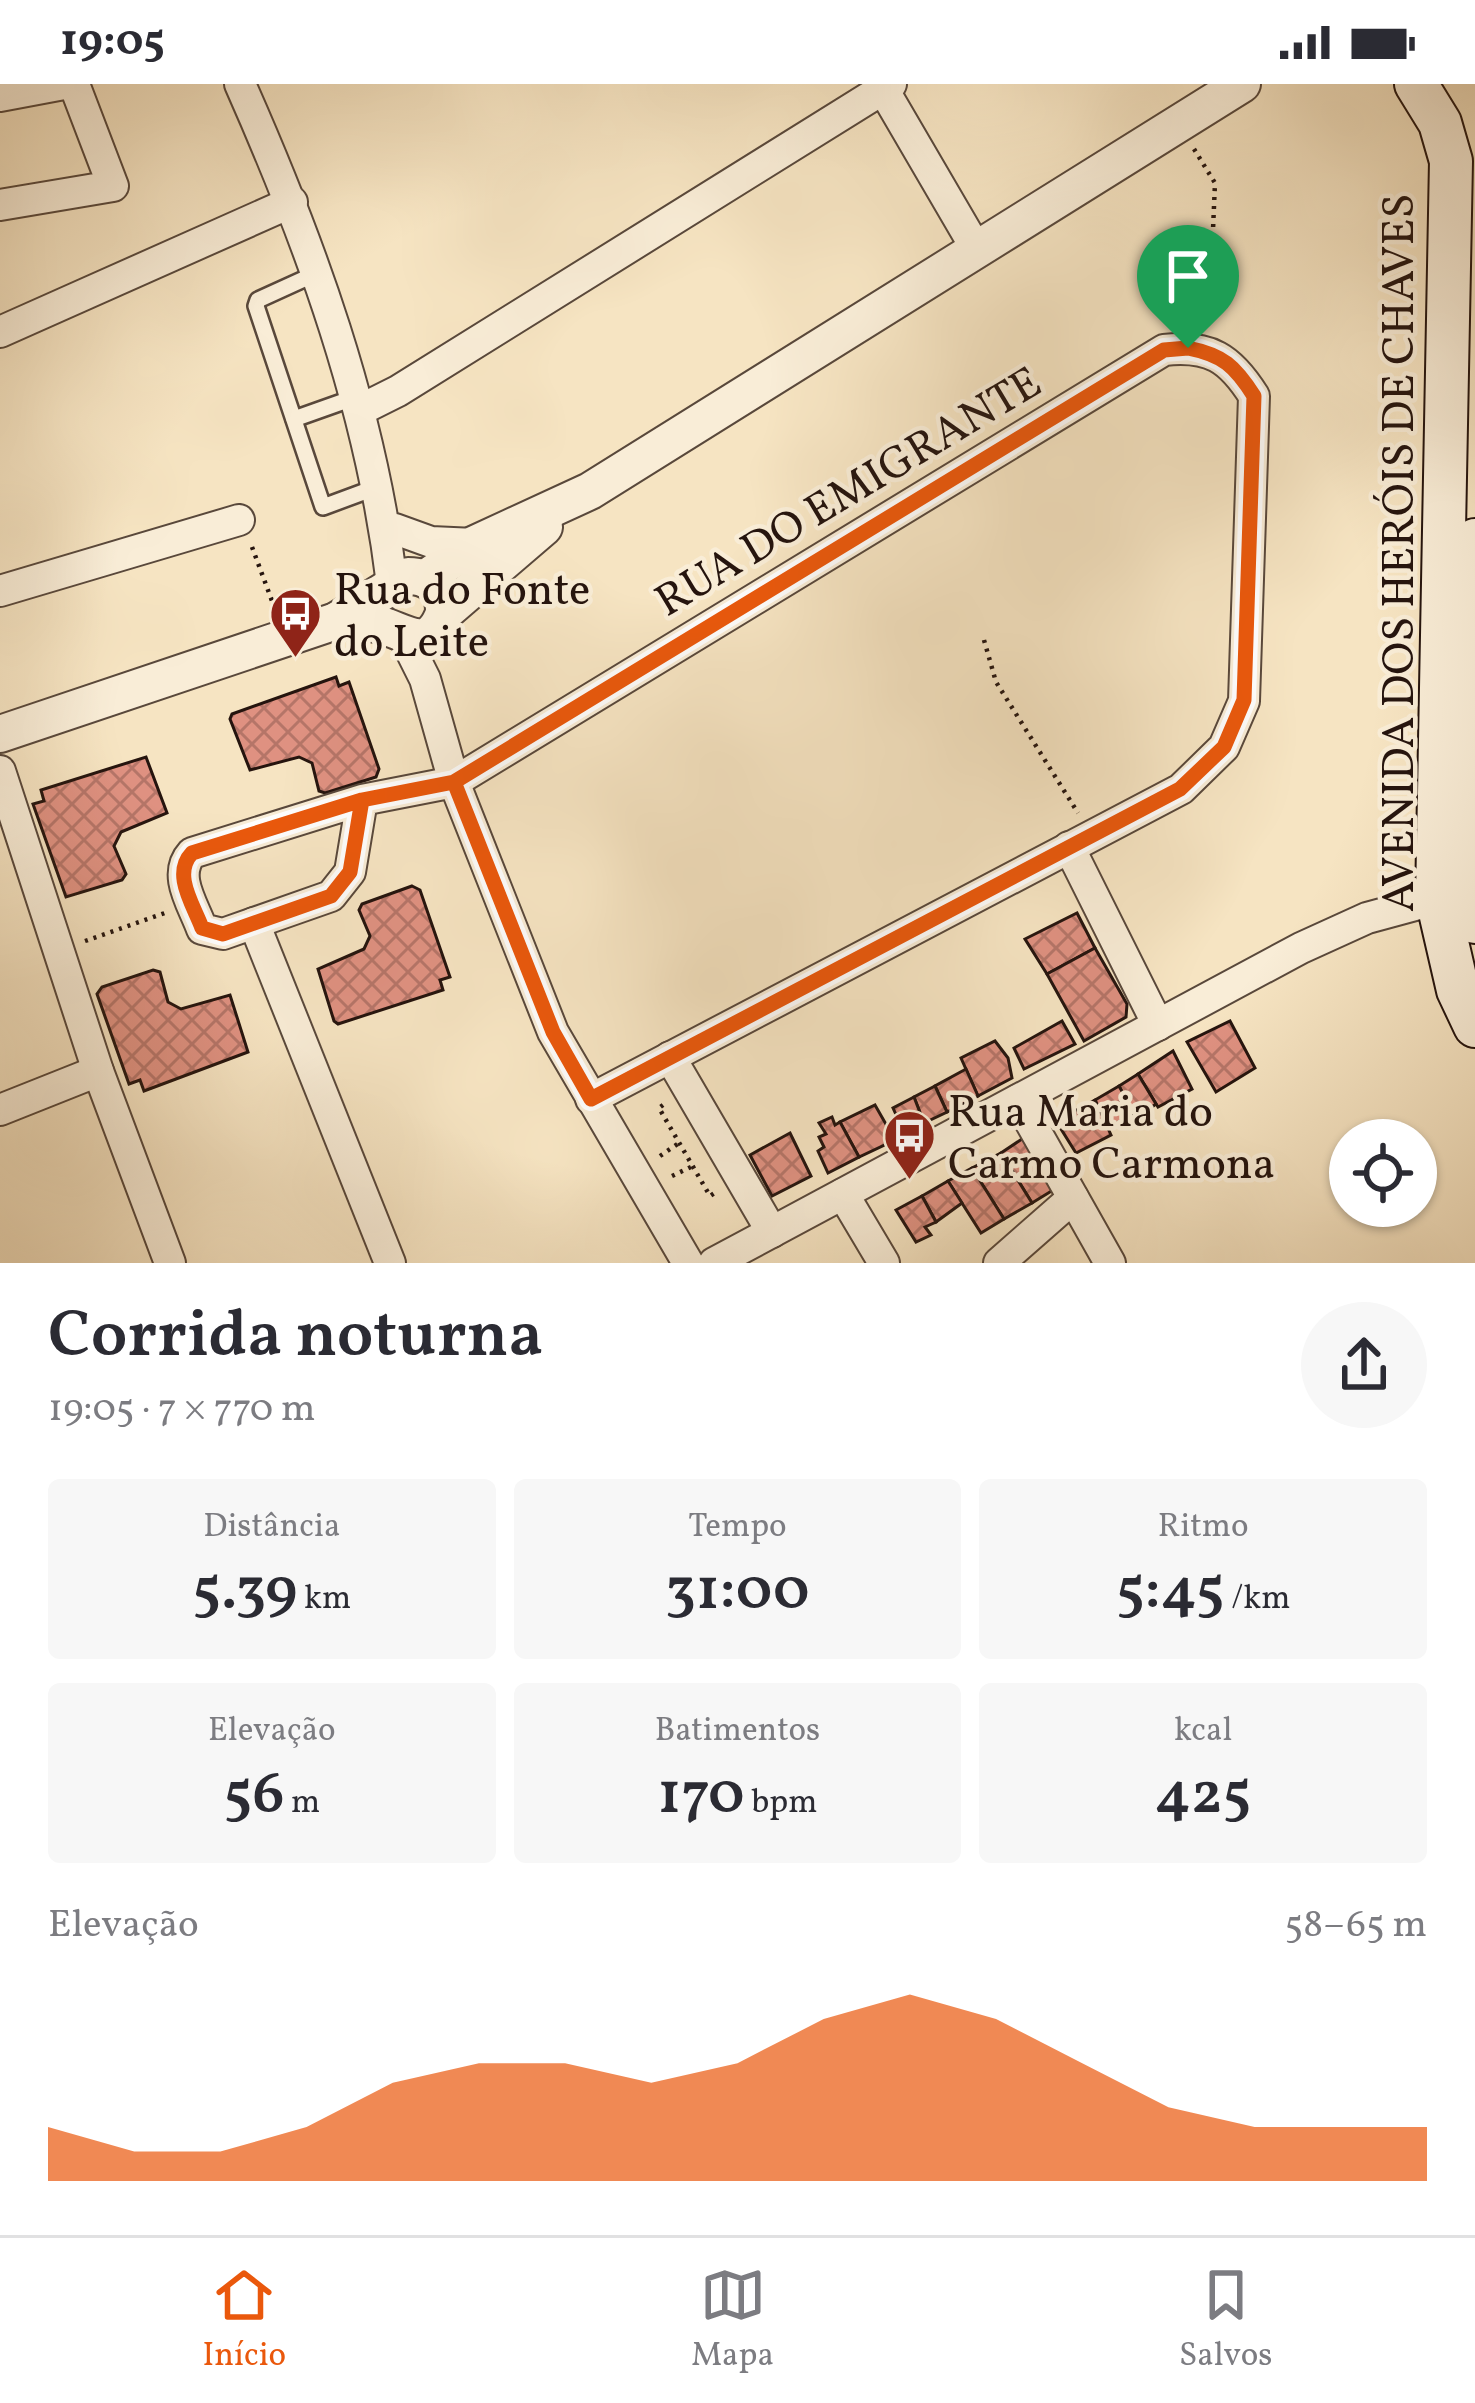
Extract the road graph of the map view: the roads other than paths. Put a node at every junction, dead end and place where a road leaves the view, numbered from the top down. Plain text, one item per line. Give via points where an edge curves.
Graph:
1 (64, 84) edge
2 (74, 84) edge
3 (240, 84) edge
4 (1242, 84) edge
5 (1416, 84) edge
6 (887, 87) edge
7 (0, 96) edge
8 (292, 202) junction
9 (0, 205) edge
10 (976, 250) junction
11 (316, 274) junction
12 (0, 332) edge
13 (358, 404) junction
14 (294, 419) junction
15 (590, 491) junction
16 (385, 507) junction
17 (239, 520) road end
18 (1475, 540) edge
19 (475, 544) junction
20 (0, 591) edge
21 (411, 604) junction
22 (0, 734) edge
23 (0, 771) edge
24 (454, 782) junction
25 (362, 800) junction
26 (1081, 841) junction
27 (1460, 905) edge
28 (254, 923) junction
29 (1158, 1025) junction
30 (1475, 1027) edge
31 (670, 1057) junction
32 (98, 1071) junction
33 (591, 1099) junction
34 (1018, 1100) junction
35 (0, 1110) edge
36 (843, 1194) junction
37 (1073, 1198) junction
38 (772, 1232) junction
39 (170, 1263) edge
40 (390, 1263) edge
41 (688, 1263) edge
42 (714, 1263) edge
43 (884, 1263) edge
44 (999, 1263) edge
45 (1110, 1263) edge

1 - 7 street
2 - 9 street via 113,186
3 - 8 street
4 - 10 street
5 - 27 main road, AVENIDA DOS HERÓIS DE CHAVES via 1445,136 1452,177
6 - 10 street
6 - 13 street via 398,391
8 - 11 street
8 - 12 street
10 - 15 street
11 - 13 street
11 - 14 lane via 256,306
13 - 14 lane
13 - 16 street
14 - 16 lane via 323,507
15 - 19 street
15 - 21 street
16 - 19 street via 430,542
16 - 21 street
17 - 20 street
18 - 27 main road, AVENIDA DOS HERÓIS DE CHAVES
19 - 21 street
21 - 22 street via 336,621
21 - 24 street
23 - 32 street
24 - 25 street
24 - 26 street, RUA DO EMIGRANTE via 1164,350 1208,352 1237,368 1254,396 1244,700 1224,747 1180,789
24 - 33 street via 553,1032
25 - 28 street via 342,886
25 - 28 street via 183,862 202,928 212,934
26 - 29 street
26 - 31 street
27 - 29 street via 1348,925
27 - 30 main road, AVENIDA DOS HERÓIS DE CHAVES via 1458,990
28 - 40 street
29 - 34 street
31 - 33 street
31 - 38 street
32 - 35 street
32 - 39 street
33 - 41 street
34 - 36 street
34 - 37 street
36 - 38 street
36 - 43 street
37 - 44 street
37 - 45 street
38 - 42 street

